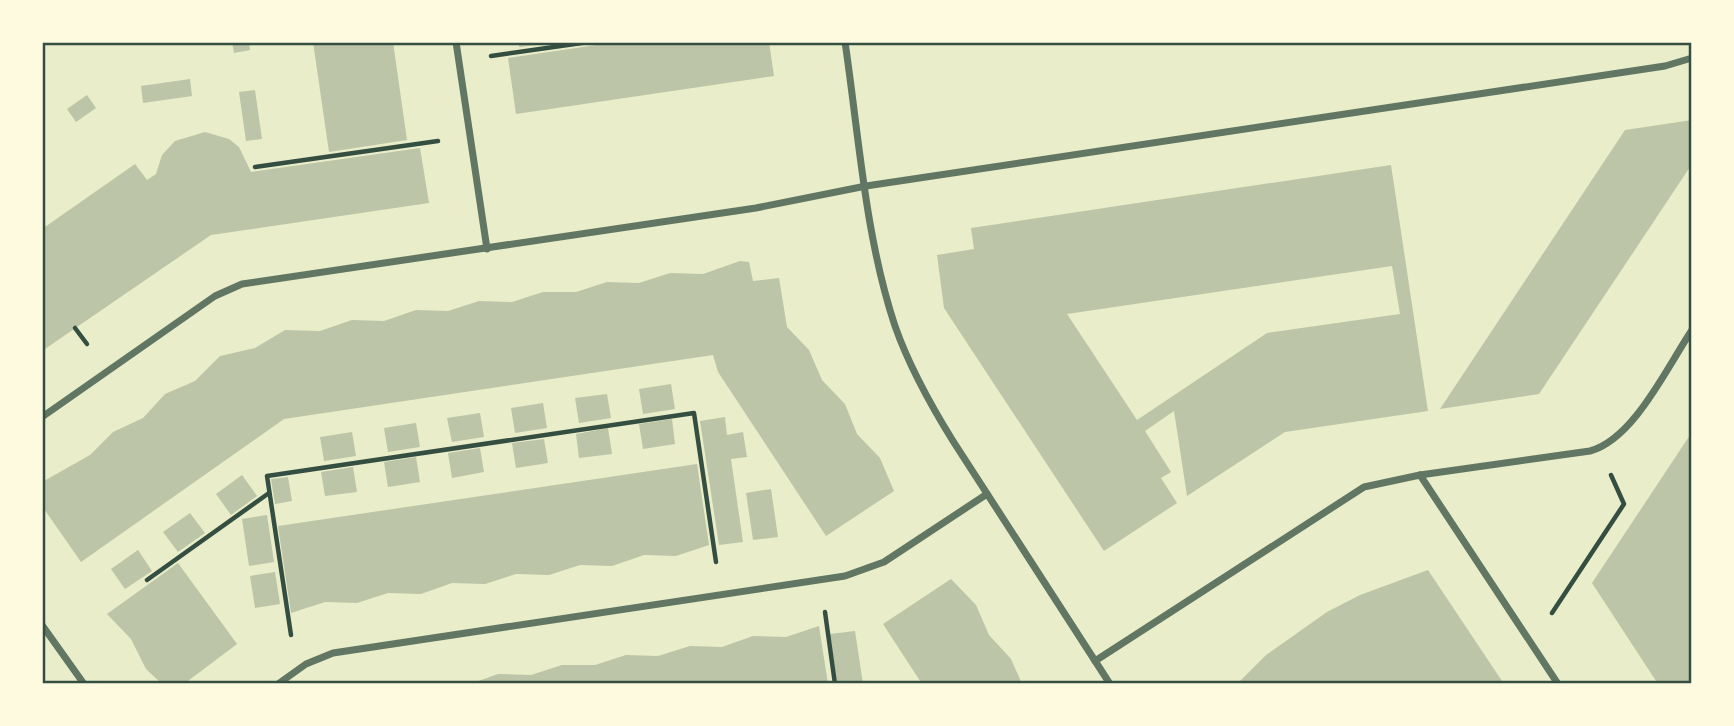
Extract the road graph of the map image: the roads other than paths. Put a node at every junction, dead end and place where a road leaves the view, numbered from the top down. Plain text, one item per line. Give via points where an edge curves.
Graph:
1 (456, 42) edge
2 (845, 42) edge
3 (1692, 58) edge
4 (866, 186) junction
5 (486, 249) junction
6 (1692, 330) edge
7 (42, 417) edge
8 (1420, 475) junction
9 (987, 494) junction
10 (42, 625) edge
11 (1095, 661) junction
12 (84, 684) edge
13 (278, 684) edge
14 (1110, 684) edge
15 (1558, 684) edge

1 - 5 street
2 - 4 street
3 - 4 street via 1665,66
4 - 5 street via 756,208
4 - 9 street via 880,275 903,347 930,404
5 - 7 street via 229,289
6 - 8 street via 1624,431 1609,445
8 - 11 street via 1376,483 1350,494
8 - 15 street
9 - 11 street
9 - 13 street via 884,562 845,576 333,653 310,661
10 - 12 street
11 - 14 street

